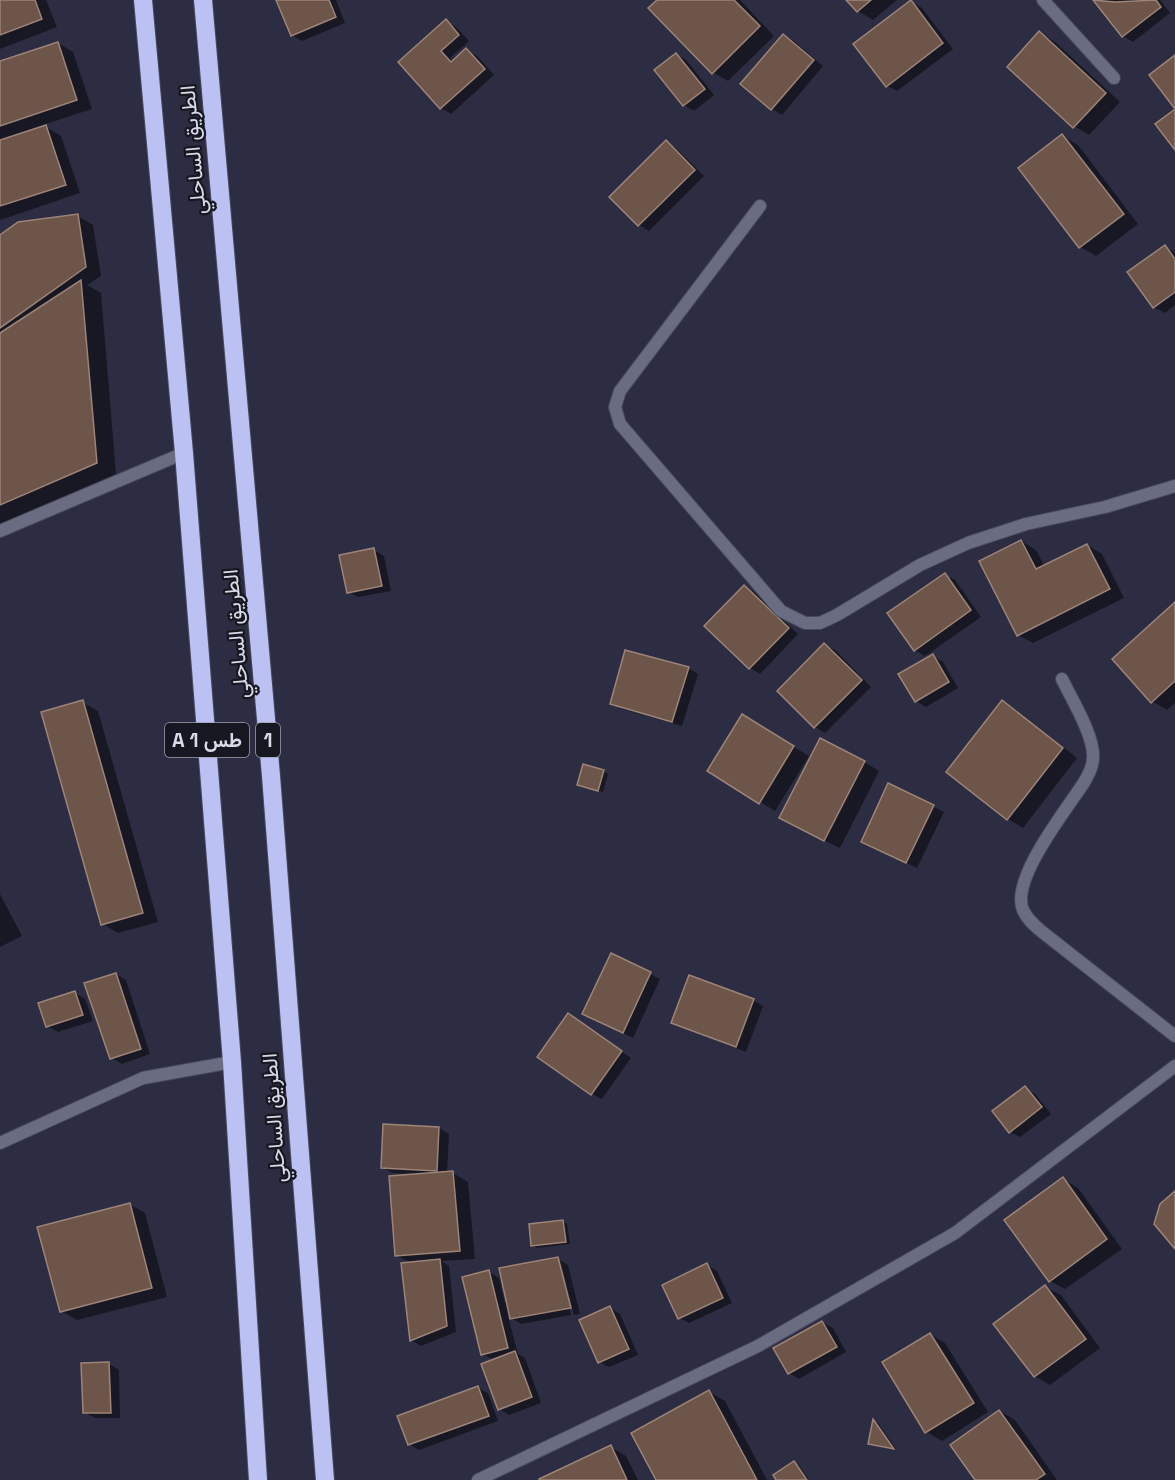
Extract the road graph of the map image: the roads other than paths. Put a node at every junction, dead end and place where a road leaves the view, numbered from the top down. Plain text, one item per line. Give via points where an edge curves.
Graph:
1 (143, 0) edge
2 (1043, 0) edge
3 (204, 1) edge
4 (1114, 78) dead end
5 (760, 206) dead end
6 (184, 453) junction
7 (1175, 486) edge
8 (0, 531) edge
9 (1062, 679) dead end
10 (1175, 1036) edge
11 (232, 1062) junction
12 (1175, 1066) edge
13 (0, 1143) edge
14 (258, 1480) edge
15 (325, 1480) edge
16 (478, 1480) edge

1 - 6 highway, الطريق الساحلي / A 1 طس
2 - 4 street
3 - 15 highway, الطريق الساحلي / 1 via 271,776
5 - 7 street via 620,391 615,407 620,424 781,611 805,623 828,620 920,565 968,543
6 - 8 street
6 - 11 highway, الطريق الساحلي / A 1 طس
9 - 10 street via 1089,735 1094,759 1083,784 1032,862 1023,883 1022,908 1041,931
11 - 13 street via 143,1078
11 - 14 highway, الطريق الساحلي / A 1 طس
12 - 16 street via 955,1233 758,1346

